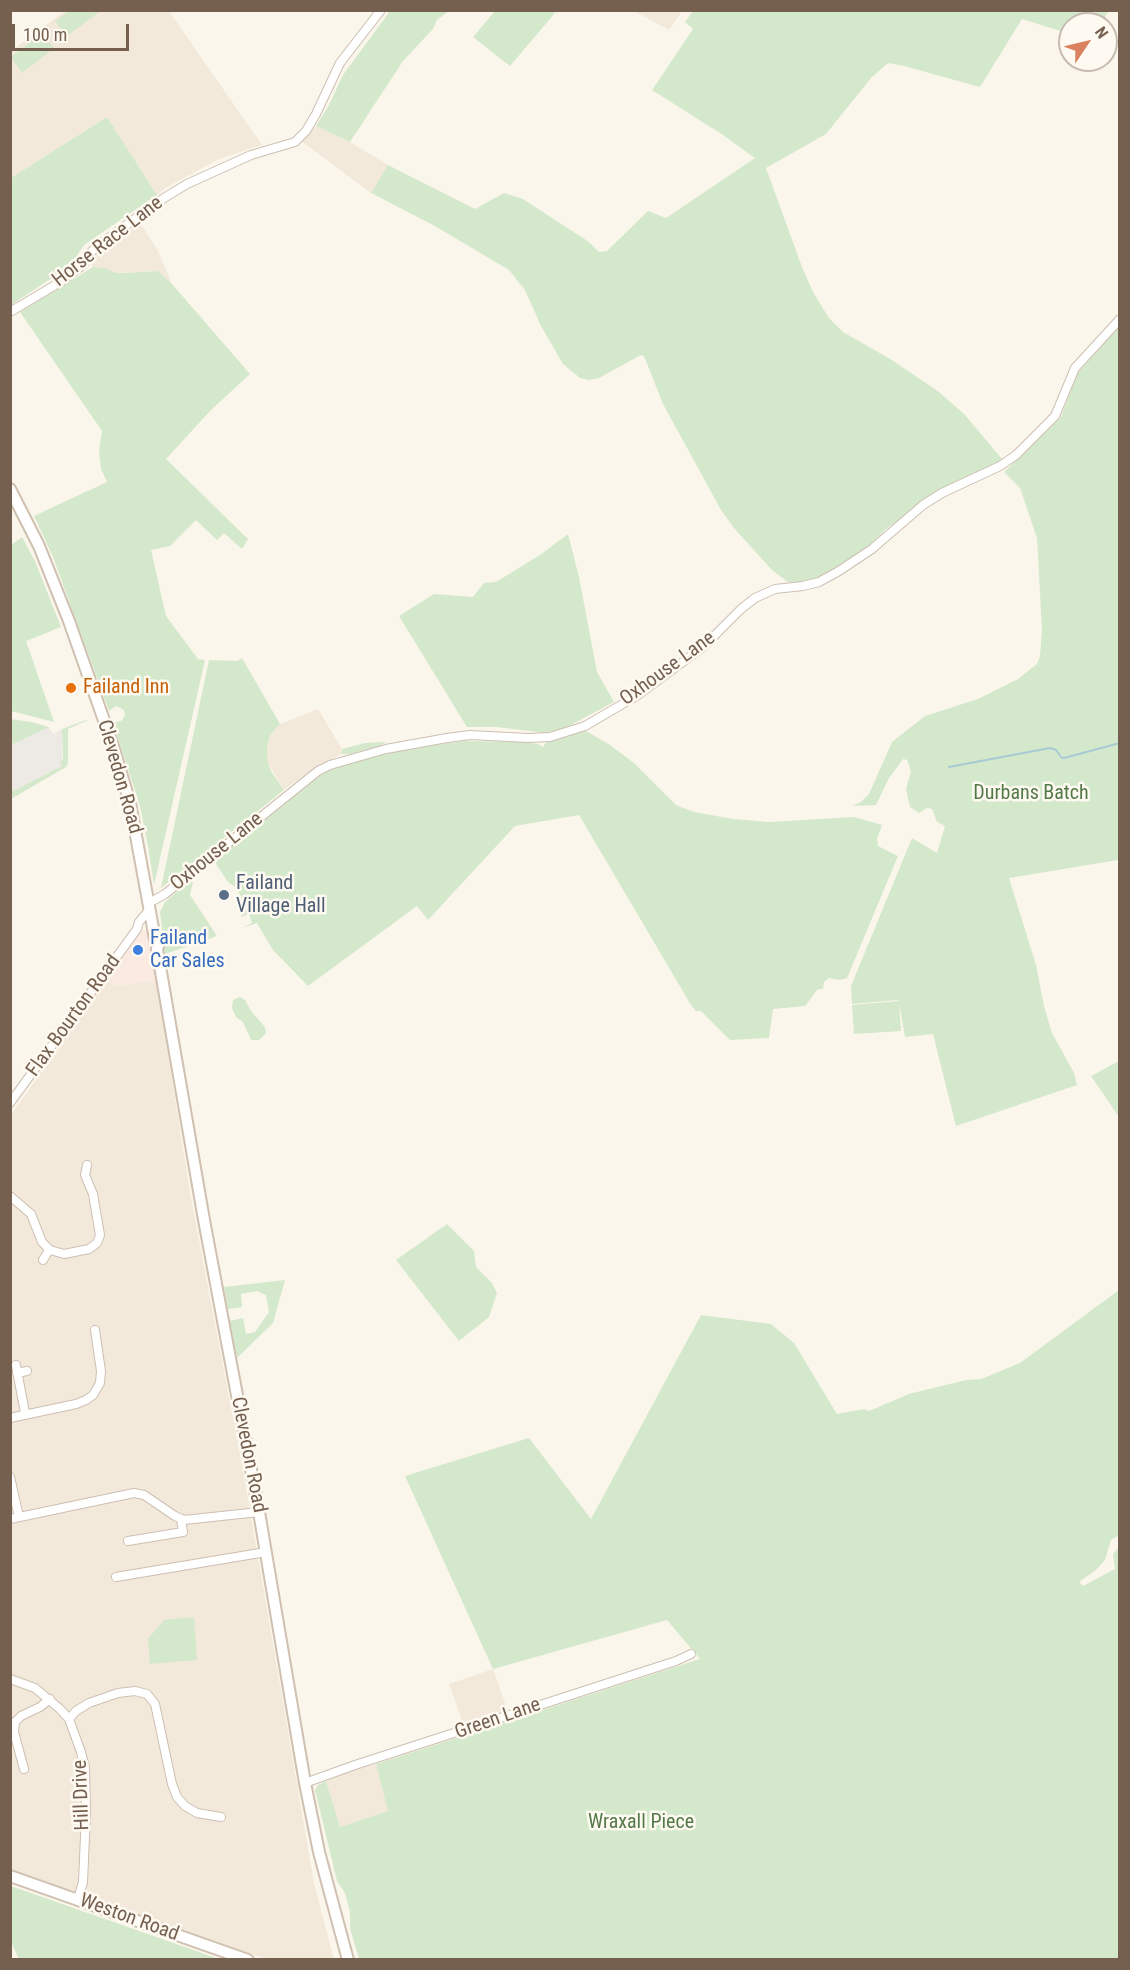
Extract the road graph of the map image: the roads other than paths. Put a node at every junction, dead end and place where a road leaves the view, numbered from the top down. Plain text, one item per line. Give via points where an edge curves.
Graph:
1 (381, 10) edge
2 (10, 312) edge
3 (1119, 319) edge
4 (10, 489) edge
5 (150, 910) junction
6 (10, 1103) edge
7 (87, 1165) dead end
8 (10, 1196) edge
9 (49, 1250) junction
10 (43, 1260) dead end
11 (99, 1334) dead end
12 (27, 1371) dead end
13 (25, 1413) junction
14 (10, 1418) edge
15 (10, 1477) edge
16 (259, 1512) junction
17 (15, 1518) edge
18 (181, 1519) junction
19 (128, 1540) dead end
20 (266, 1552) junction
21 (116, 1577) dead end
22 (691, 1653) dead end
23 (10, 1679) edge
24 (50, 1700) junction
25 (69, 1719) junction
26 (15, 1752) edge
27 (24, 1769) dead end
28 (305, 1783) junction
29 (220, 1817) dead end
30 (10, 1876) edge
31 (78, 1899) junction
32 (248, 1959) edge
33 (348, 1959) edge

1 - 2 street, Horse Race Lane via 340,63 316,114 295,141 233,162 179,189 100,244 84,264 62,281
3 - 5 street, Oxhouse Lane via 1075,368 1055,416 1016,455 923,505 863,556 828,577 811,584 775,589 755,598 703,647 629,700 585,726 550,737 470,735 386,749 330,765 165,894
4 - 5 main road, Clevedon Road via 39,546 113,746 130,803
5 - 6 street, Flax Bourton Road
5 - 16 main road, Clevedon Road
7 - 9 street via 81,1177 93,1194 99,1240 92,1247 74,1252
8 - 9 street via 31,1214
9 - 10 street
11 - 13 street via 100,1383 93,1395 76,1404
12 - 13 street via 17,1369
13 - 14 street
15 - 17 street
16 - 18 street
16 - 20 main road, Clevedon Road
17 - 18 street via 134,1493 146,1496
18 - 19 street via 183,1532
20 - 21 street
20 - 28 main road, Clevedon Road
22 - 28 street, Green Lane
23 - 24 street, Hill Drive via 35,1688
24 - 25 street, Hill Drive
24 - 26 street via 15,1722
25 - 29 street via 89,1703 118,1693 147,1694 155,1704 177,1797 188,1808 210,1819
25 - 31 street, Hill Drive via 85,1767 86,1786 83,1882
26 - 27 street
28 - 33 main road, Clevedon Road
30 - 31 main road, Weston Road
31 - 32 main road, Weston Road

